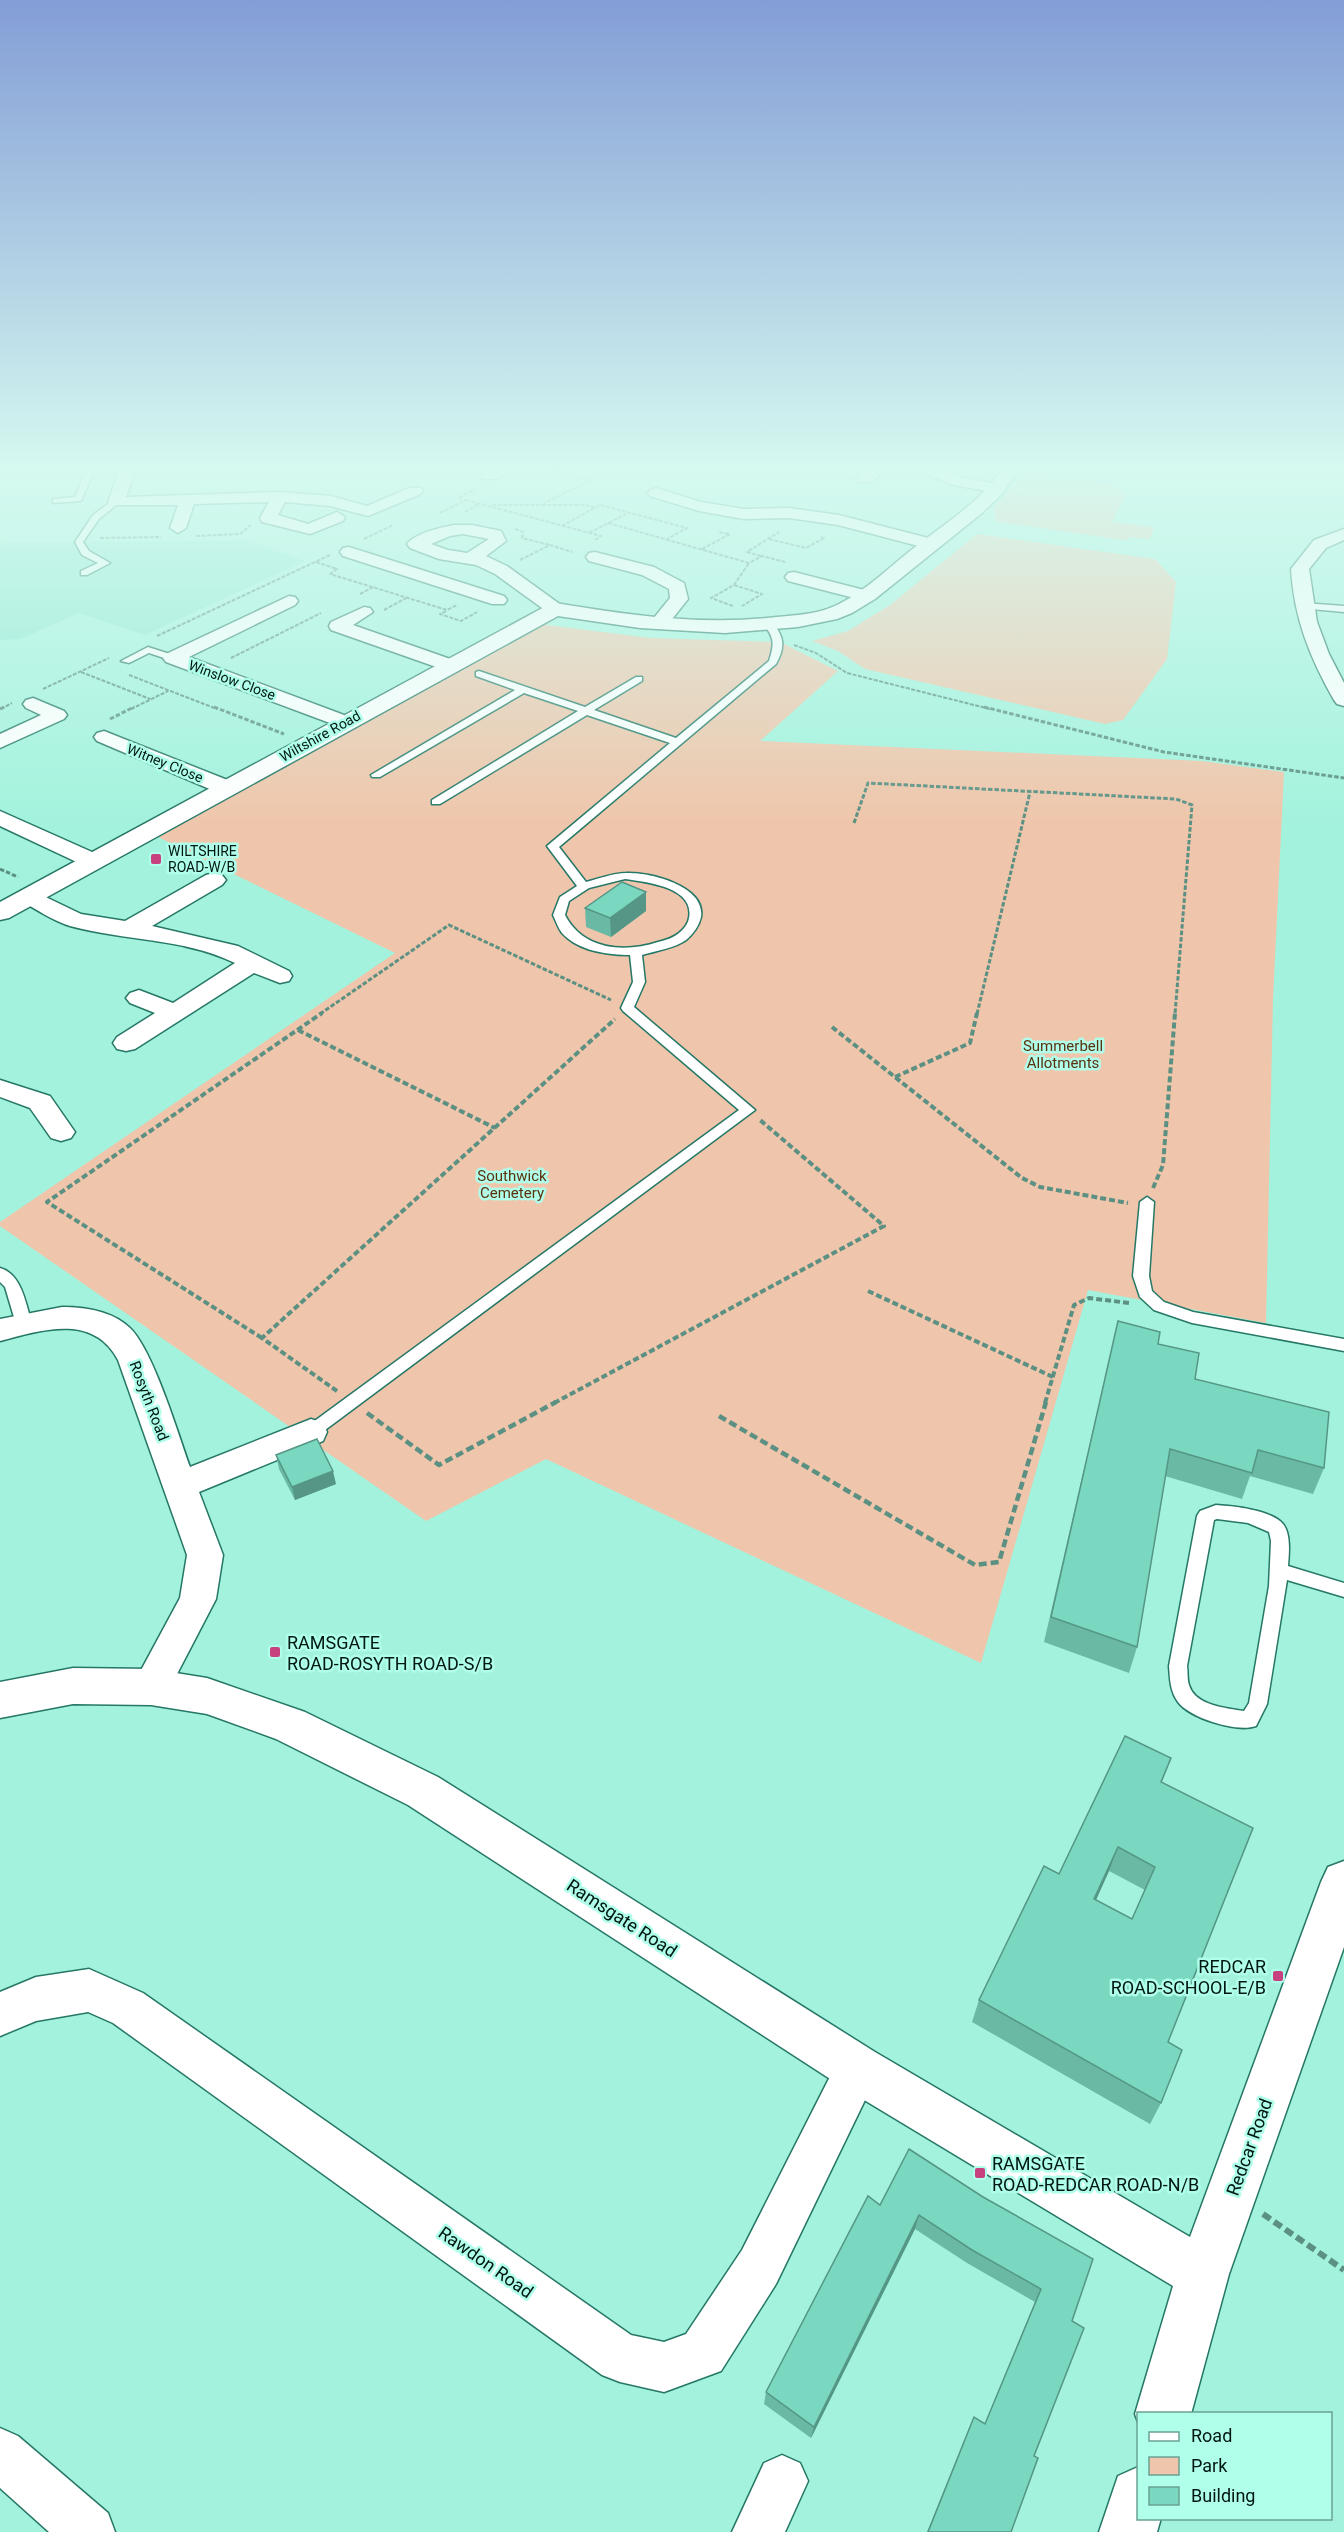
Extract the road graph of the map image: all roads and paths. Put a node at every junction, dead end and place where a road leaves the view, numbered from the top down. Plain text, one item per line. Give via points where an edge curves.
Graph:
1 (262, 586) edge
2 (375, 586) joint
3 (456, 586) edge
4 (523, 586) edge
5 (676, 586) edge
6 (732, 586) edge
7 (738, 586) edge
8 (827, 586) edge
9 (878, 586) edge
10 (1301, 586) edge
11 (480, 594) junction
12 (866, 596) junction
13 (498, 600) joint
14 (289, 601) dead end
15 (361, 604) joint
16 (1303, 606) junction
17 (738, 608) junction
18 (555, 609) junction
19 (1344, 609) edge
20 (447, 610) junction
21 (328, 619) junction
22 (658, 624) junction
23 (744, 627) junction
24 (774, 633) junction
25 (149, 639) dead end
26 (122, 657) joint
27 (173, 658) junction
28 (97, 664) junction
29 (449, 665) junction
30 (107, 667) dead end
31 (206, 670) junction
32 (80, 672) junction
33 (479, 674) dead end
34 (128, 675) dead end
35 (639, 679) dead end
36 (523, 689) junction
37 (168, 691) junction
38 (31, 698) junction
39 (150, 699) junction
40 (1344, 700) edge
41 (0, 709) edge
42 (586, 711) junction
43 (345, 722) junction
44 (104, 738) joint
45 (0, 742) edge
46 (677, 742) junction
47 (307, 743) junction
48 (376, 775) dead end
49 (1344, 778) edge
50 (227, 788) junction
51 (1030, 792) junction
52 (436, 802) dead end
53 (0, 818) edge
54 (854, 823) dead end
55 (93, 861) junction
56 (214, 880) dead end
57 (583, 886) junction
58 (29, 896) junction
59 (0, 912) edge
60 (129, 929) junction
61 (636, 952) junction
62 (253, 963) junction
63 (280, 976) dead end
64 (139, 998) dead end
65 (627, 1008) junction
66 (174, 1012) junction
67 (832, 1027) dead end
68 (298, 1030) junction
69 (126, 1043) dead end
70 (895, 1077) junction
71 (0, 1088) edge
72 (748, 1110) junction
73 (495, 1128) junction
74 (61, 1132) dead end
75 (1147, 1204) junction
76 (0, 1273) edge
77 (868, 1291) dead end
78 (1160, 1306) junction
79 (12, 1327) edge
80 (262, 1338) junction
81 (1344, 1345) edge
82 (1053, 1377) junction
83 (351, 1401) junction
84 (719, 1416) dead end
85 (311, 1432) joint
86 (180, 1485) junction
87 (1279, 1570) junction
88 (1344, 1590) edge
89 (151, 1687) junction
90 (0, 1700) edge
91 (1343, 1886) edge
92 (0, 2014) edge
93 (858, 2069) junction
94 (1233, 2193) junction
95 (1344, 2270) edge
96 (1203, 2274) junction
97 (1164, 2412) edge
98 (0, 2454) edge
99 (782, 2481) dead end
100 (1137, 2500) edge
101 (89, 2532) edge
102 (758, 2532) edge
103 (1128, 2532) edge

1 - 25 path
2 - 15 path
2 - 20 path
3 - 11 street
4 - 18 street
5 - 22 street via 680,599
6 - 17 path via 711,598
7 - 17 path via 762,594
8 - 12 street
9 - 12 street
10 - 16 street
11 - 13 street
11 - 20 path
12 - 24 street via 844,609
13 - 20 path via 461,621 441,614
14 - 27 street, Winslow Close
15 - 21 street
16 - 19 lane
16 - 40 street via 1323,666
17 - 23 path via 746,610 732,619 741,619
18 - 22 street
18 - 29 street, Wiltshire Road
21 - 29 street
21 - 31 path
22 - 23 street
23 - 24 street
24 - 46 lane via 773,662
24 - 49 path via 847,673 1164,752
26 - 27 lane via 148,650
26 - 28 path
27 - 31 street, Winslow Close
28 - 30 path
28 - 32 path
29 - 43 street, Wiltshire Road
31 - 43 street, Winslow Close
32 - 38 path
32 - 39 path
33 - 36 lane
34 - 37 path
35 - 42 lane
36 - 42 lane
36 - 48 lane
37 - 39 path
37 - 47 path
38 - 41 path
38 - 45 street via 57,715
39 - 44 path via 101,724
42 - 46 lane
42 - 52 lane
43 - 47 street, Wiltshire Road
44 - 50 street, Witney Close
46 - 57 lane via 554,846
47 - 50 street, Wiltshire Road
50 - 55 street, Wiltshire Road
51 - 54 path via 868,783
51 - 70 path via 970,1043
51 - 75 path via 1176,799 1192,805 1162,1165
53 - 55 street
55 - 58 street, Wiltshire Road
56 - 60 street
57 - 61 lane via 560,906 558,918 563,930 592,947
57 - 61 lane via 625,876 648,878 668,883 694,903 696,916 691,928 678,940
58 - 59 street, Wiltshire Road
58 - 60 street via 75,920
60 - 62 street via 229,951
61 - 65 lane via 639,982
62 - 63 street
62 - 66 street
64 - 66 street
65 - 68 path via 449,925
65 - 72 lane
65 - 73 path
66 - 69 street
67 - 70 path
68 - 73 path
68 - 80 path via 47,1202
70 - 75 path via 1022,1178 1040,1187
71 - 74 street via 40,1102
72 - 83 lane
72 - 83 path via 884,1226 439,1465
73 - 80 path
75 - 78 lane via 1141,1276 1145,1293
76 - 79 lane via 12,1285
77 - 82 path
78 - 81 lane via 1192,1317
78 - 82 path via 1089,1298 1074,1305
79 - 86 street, Rosyth Road via 63,1316 95,1322 119,1336 134,1360
80 - 83 path
82 - 84 path via 999,1562 975,1565
83 - 85 lane
85 - 86 street
86 - 89 street, Rosyth Road via 205,1555 198,1599
87 - 87 lane via 1258,1704 1249,1719 1228,1718 1190,1704 1180,1689 1178,1666 1206,1516 1230,1512 1276,1528 1280,1541
87 - 88 lane
89 - 90 street, Ramsgate Road via 73,1686
89 - 93 street, Ramsgate Road via 207,1696 290,1725 423,1791
91 - 94 street, Redcar Road
92 - 93 street, Rawdon Road via 36,2000 89,1990 128,2008 620,2357 664,2367 703,2353 753,2277
93 - 96 street, Ramsgate Road
94 - 95 path
94 - 96 street, Redcar Road
96 - 97 street, Redcar Road
98 - 101 street
99 - 102 street
100 - 103 street

